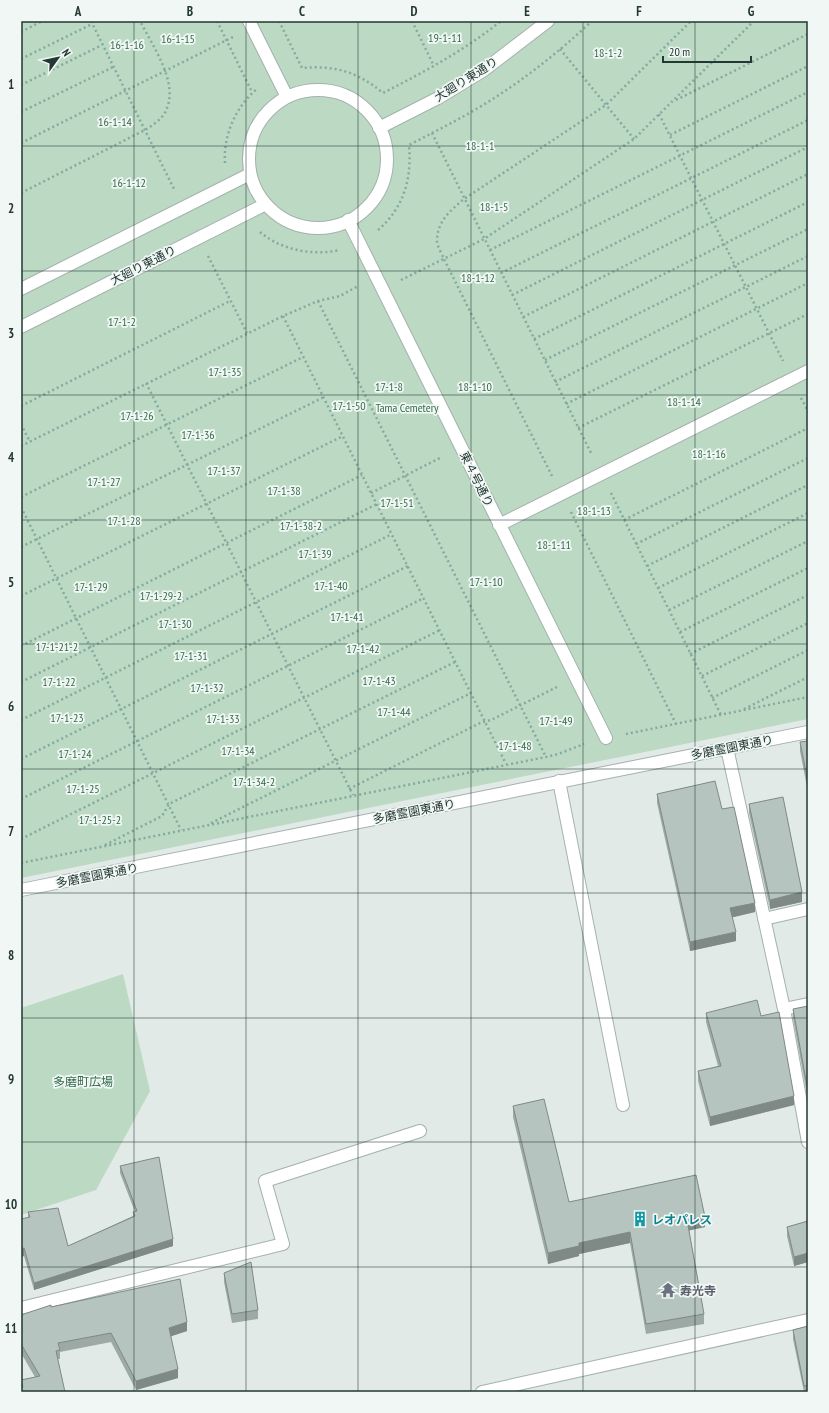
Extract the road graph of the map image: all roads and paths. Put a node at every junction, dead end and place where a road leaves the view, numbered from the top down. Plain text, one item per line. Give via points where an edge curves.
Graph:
1 (42, 21) edge
2 (140, 21) edge
3 (217, 21) edge
4 (279, 21) edge
5 (412, 21) edge
6 (501, 21) edge
7 (548, 21) edge
8 (592, 21) edge
9 (691, 21) edge
10 (754, 21) edge
11 (91, 22) edge
12 (250, 24) edge
13 (21, 32) edge
14 (808, 34) edge
15 (226, 40) junction
16 (102, 45) junction
17 (560, 49) junction
18 (21, 59) edge
19 (434, 66) junction
20 (808, 66) edge
21 (113, 67) junction
22 (165, 71) junction
23 (21, 86) edge
24 (126, 91) junction
25 (252, 92) dead end
26 (808, 92) edge
27 (287, 97) junction
28 (672, 102) junction
29 (606, 105) junction
30 (21, 112) edge
31 (659, 114) junction
32 (808, 120) edge
33 (379, 128) junction
34 (145, 130) junction
35 (432, 133) junction
36 (670, 135) junction
37 (634, 139) junction
38 (21, 143) edge
39 (808, 147) edge
40 (680, 156) junction
41 (250, 174) junction
42 (808, 174) edge
43 (691, 178) junction
44 (21, 193) edge
45 (177, 193) dead end
46 (464, 199) junction
47 (702, 200) junction
48 (808, 202) edge
49 (266, 204) junction
50 (348, 220) junction
51 (713, 222) junction
52 (808, 229) edge
53 (375, 233) dead end
54 (724, 244) junction
55 (490, 250) dead end
56 (206, 251) dead end
57 (808, 256) edge
58 (444, 259) junction
59 (735, 266) junction
60 (501, 273) dead end
61 (376, 275) junction
62 (398, 282) dead end
63 (808, 283) edge
64 (746, 287) junction
65 (21, 289) edge
66 (512, 295) dead end
67 (230, 301) junction
68 (318, 301) junction
69 (756, 309) junction
70 (808, 314) edge
71 (283, 316) junction
72 (523, 317) dead end
73 (21, 327) edge
74 (247, 333) junction
75 (769, 333) junction
76 (534, 339) dead end
77 (304, 357) junction
78 (545, 360) dead end
79 (784, 363) dead end
80 (808, 371) edge
81 (555, 382) dead end
82 (146, 383) junction
83 (324, 397) junction
84 (566, 404) dead end
85 (21, 406) edge
86 (21, 424) edge
87 (167, 424) junction
88 (578, 428) dead end
89 (808, 428) edge
90 (343, 436) junction
91 (30, 442) junction
92 (21, 446) edge
93 (446, 455) dead end
94 (808, 458) edge
95 (187, 464) junction
96 (362, 475) junction
97 (405, 475) junction
98 (808, 485) edge
99 (371, 493) junction
100 (21, 497) edge
101 (207, 504) junction
102 (377, 504) junction
103 (21, 508) edge
104 (808, 513) edge
105 (624, 520) dead end
106 (499, 525) junction
107 (392, 534) junction
108 (37, 539) junction
109 (808, 541) edge
110 (227, 543) junction
111 (636, 544) dead end
112 (21, 547) edge
113 (408, 566) junction
114 (646, 566) dead end
115 (808, 568) edge
116 (241, 572) junction
117 (57, 578) junction
118 (658, 588) dead end
119 (808, 595) edge
120 (21, 596) edge
121 (424, 598) junction
122 (256, 602) junction
123 (669, 610) dead end
124 (76, 618) junction
125 (808, 623) edge
126 (440, 630) junction
127 (680, 632) dead end
128 (272, 634) junction
129 (21, 646) edge
130 (91, 647) junction
131 (808, 650) edge
132 (690, 654) dead end
133 (455, 662) junction
134 (288, 666) junction
135 (702, 676) dead end
136 (808, 677) edge
137 (106, 678) junction
138 (21, 682) edge
139 (561, 685) dead end
140 (471, 693) junction
141 (808, 697) edge
142 (304, 698) junction
143 (712, 698) dead end
144 (520, 705) junction
145 (122, 709) junction
146 (741, 711) junction
147 (21, 720) edge
148 (486, 722) junction
149 (320, 729) junction
150 (808, 732) edge
151 (606, 738) junction
152 (138, 741) junction
153 (727, 748) junction
154 (546, 757) junction
155 (21, 760) edge
156 (335, 761) junction
157 (506, 765) junction
158 (153, 773) junction
159 (559, 781) junction
160 (349, 789) junction
161 (353, 796) junction
162 (21, 799) edge
163 (169, 804) junction
164 (207, 825) junction
165 (182, 830) junction
166 (21, 839) edge
167 (101, 847) junction
168 (21, 863) edge
169 (21, 890) edge
170 (808, 909) edge
171 (764, 919) junction
172 (808, 1004) edge
173 (784, 1009) junction
174 (623, 1105) dead end
175 (420, 1131) dead end
176 (808, 1142) edge
177 (21, 1308) edge
178 (808, 1320) edge
179 (482, 1392) edge

1 - 13 path
2 - 22 path
3 - 15 path
4 - 19 path via 302,68 325,66 350,72 383,93
5 - 19 path
6 - 19 path
7 - 33 street, 大廻り東通り via 484,70 438,98
8 - 17 path
9 - 29 path
10 - 28 path
11 - 16 path
11 - 18 path
12 - 15 path
12 - 27 street
14 - 28 path
15 - 22 path
15 - 25 path
16 - 21 path
16 - 23 path
17 - 29 path
17 - 35 path via 488,102
20 - 36 path
21 - 24 path
21 - 30 path
22 - 24 path
22 - 34 path via 170,90 167,109 157,122
24 - 34 path
24 - 38 path
26 - 40 path
27 - 33 street via 316,90 346,96 360,104
27 - 41 street via 263,117 255,130 250,144
28 - 31 path
29 - 37 path
29 - 46 path
31 - 36 path
31 - 37 path
32 - 43 path
33 - 50 street via 386,158 385,174 372,201
34 - 44 path
34 - 45 path
35 - 46 path
35 - 53 path via 410,145 410,168 406,189 393,214
36 - 40 path
37 - 58 path via 484,239
39 - 47 path
40 - 43 path
40 - 55 path
41 - 49 street via 256,190
41 - 65 street
42 - 51 path
43 - 47 path
43 - 60 path
46 - 58 path via 449,211 440,224 437,241
47 - 51 path
47 - 66 path
48 - 54 path
49 - 50 street via 289,222 304,226 334,226
49 - 73 street, 大廻り東通り
50 - 61 street, 東４号通り
51 - 54 path
51 - 72 path
52 - 59 path
54 - 59 path
54 - 76 path
56 - 67 path
57 - 64 path
58 - 62 path
59 - 64 path
59 - 78 path
61 - 68 path via 340,296
61 - 106 street, 東４号通り
63 - 69 path
64 - 69 path
64 - 81 path
67 - 74 path
67 - 85 path
68 - 71 path
68 - 97 path
69 - 75 path
69 - 84 path
70 - 75 path
71 - 74 path
71 - 77 path
74 - 82 path
75 - 79 path
75 - 88 path
77 - 83 path
77 - 87 path
80 - 106 street
82 - 87 path
82 - 91 path
83 - 90 path
83 - 95 path
86 - 91 path
87 - 95 path
87 - 100 path
89 - 105 path
90 - 96 path
90 - 101 path
91 - 92 path
93 - 97 path
94 - 111 path
95 - 101 path
95 - 108 path
96 - 99 path
96 - 110 path
97 - 99 path
97 - 144 path
98 - 114 path
99 - 102 path
101 - 110 path
101 - 117 path
102 - 107 path
102 - 116 path
103 - 108 path
104 - 118 path
106 - 151 street, 東４号通り
107 - 113 path
107 - 122 path
108 - 112 path
108 - 117 path
109 - 123 path
110 - 116 path
110 - 124 path
113 - 121 path
113 - 128 path
115 - 127 path
116 - 122 path
116 - 130 path
117 - 120 path
117 - 124 path
119 - 132 path
121 - 126 path
121 - 134 path
122 - 128 path
122 - 137 path
124 - 129 path
124 - 130 path
125 - 135 path
126 - 133 path
126 - 142 path
128 - 134 path
128 - 145 path
130 - 137 path
130 - 138 path
131 - 143 path
133 - 140 path
133 - 149 path
134 - 142 path
134 - 152 path
136 - 146 path
137 - 145 path
137 - 147 path
139 - 144 path
140 - 148 path
140 - 156 path
141 - 146 path
142 - 149 path
142 - 158 path
144 - 148 path
144 - 154 path
145 - 152 path
145 - 155 path
146 - 151 path
148 - 157 path
148 - 160 path
149 - 156 path
149 - 163 path
150 - 153 street, 多磨霊園東通り
151 - 154 path
152 - 158 path
152 - 162 path
153 - 159 street, 多磨霊園東通り
153 - 171 street
154 - 157 path
156 - 160 path
156 - 164 path
157 - 161 path
158 - 163 path
158 - 166 path
159 - 169 street, 多磨霊園東通り
159 - 174 street
160 - 161 path
161 - 164 path
163 - 165 path
163 - 167 path via 162,816
164 - 165 path
165 - 167 path
167 - 168 path
170 - 171 street
171 - 173 street
172 - 173 street
173 - 176 street
175 - 177 street via 264,1181 283,1244
178 - 179 street

